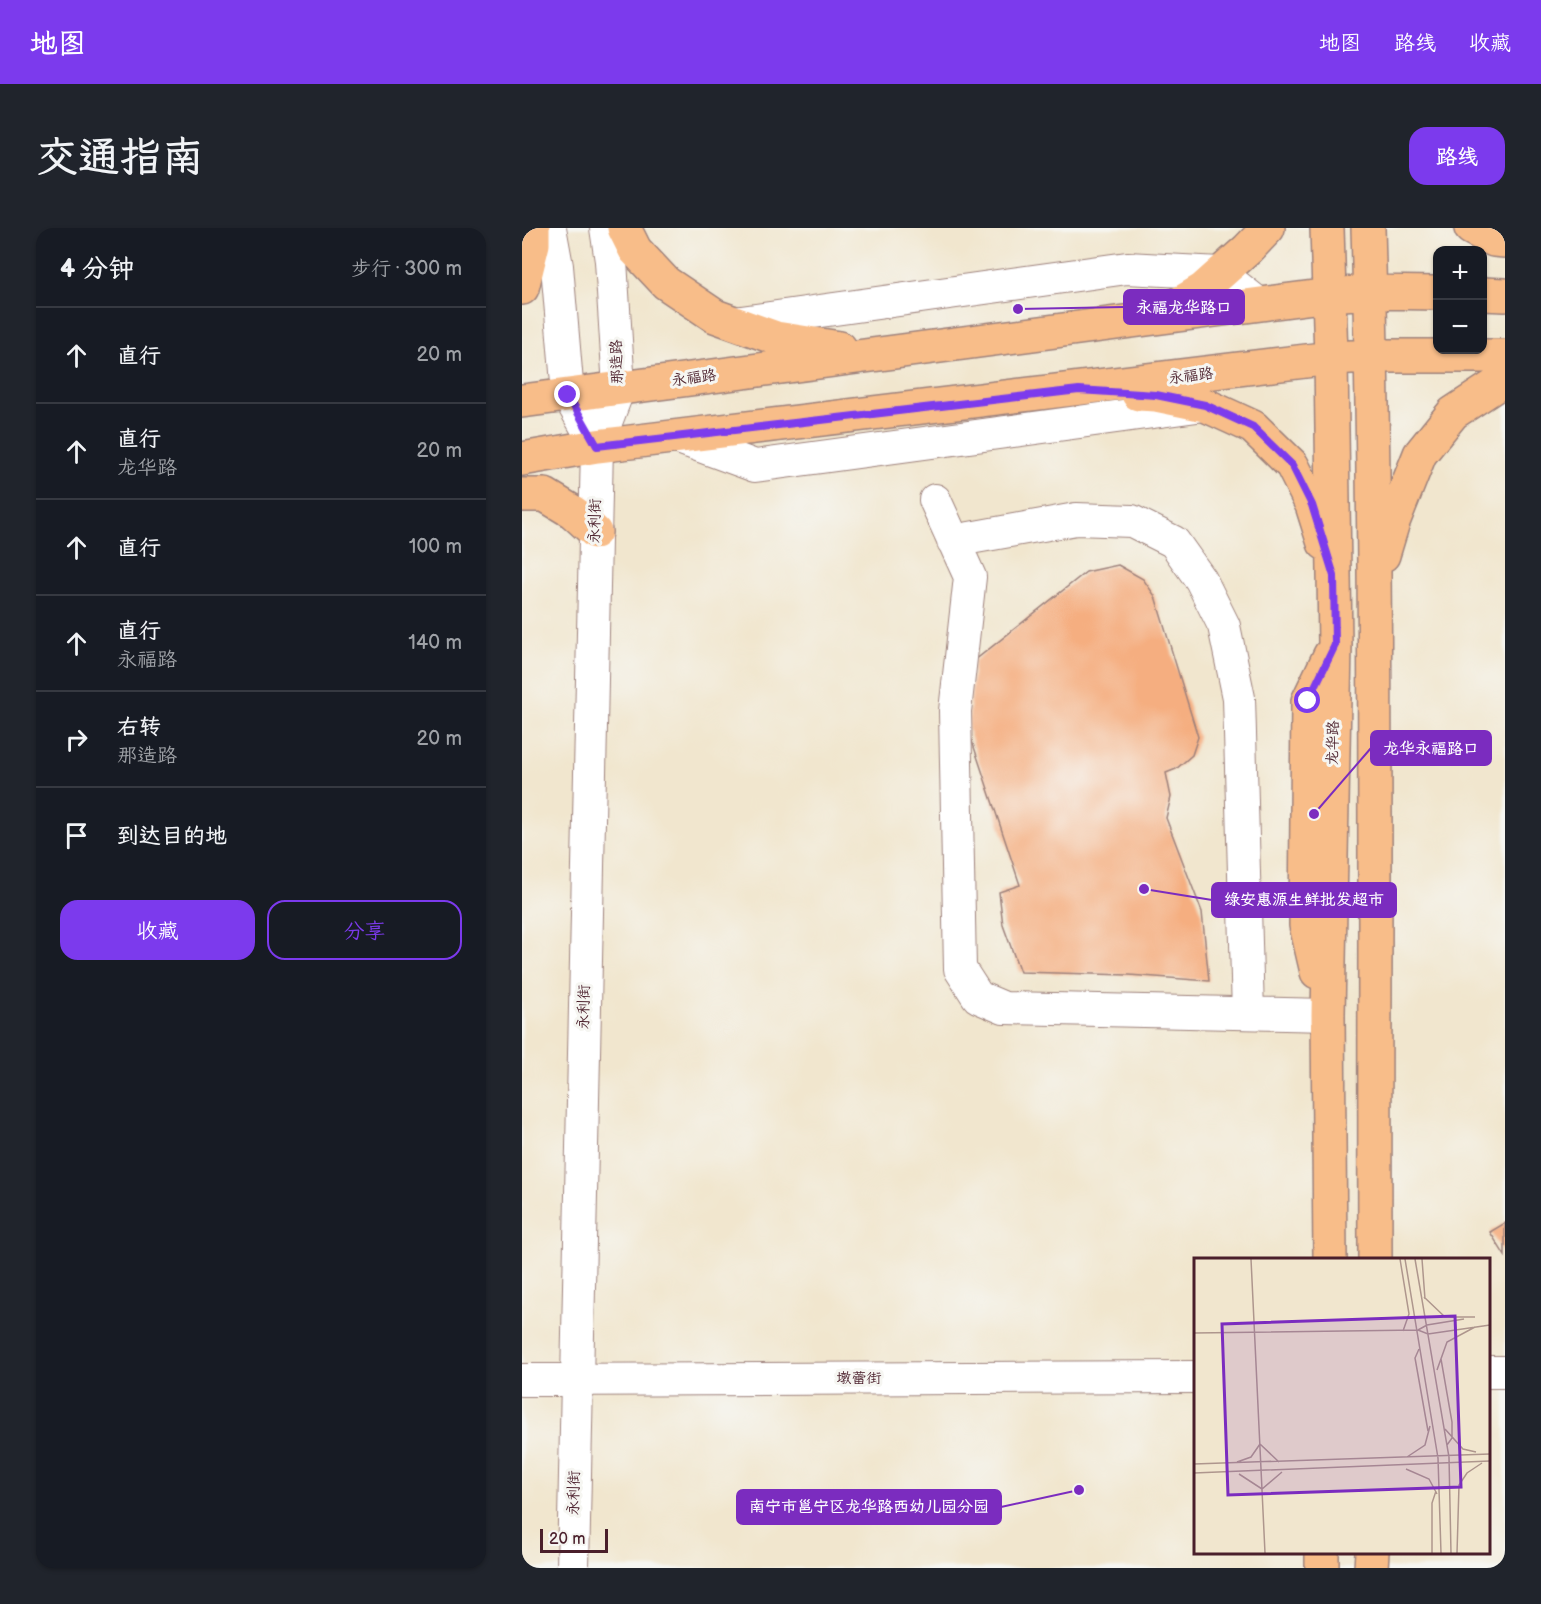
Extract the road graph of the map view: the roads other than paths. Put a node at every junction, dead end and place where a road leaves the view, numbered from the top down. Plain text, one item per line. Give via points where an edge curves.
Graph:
1 (533, 228) edge
2 (550, 228) edge
3 (606, 228) edge
4 (624, 228) edge
5 (1268, 228) edge
6 (1327, 228) edge
7 (1368, 228) edge
8 (1472, 228) edge
9 (1505, 241) edge
10 (1220, 273) junction
11 (522, 288) edge
12 (1370, 292) junction
13 (1433, 293) edge
14 (1487, 294) edge
15 (1329, 295) junction
16 (1505, 295) edge
17 (1259, 304) junction
18 (1156, 317) junction
19 (734, 323) junction
20 (874, 353) junction
21 (1372, 356) junction
22 (1331, 358) junction
23 (1498, 359) edge
24 (1505, 379) edge
25 (619, 388) junction
26 (1079, 390) junction
27 (568, 395) junction
28 (522, 401) edge
29 (1205, 405) junction
30 (676, 437) junction
31 (597, 446) junction
32 (522, 459) edge
33 (522, 495) edge
34 (935, 500) dead end
35 (595, 532) junction
36 (953, 541) junction
37 (1334, 584) junction
38 (1374, 588) junction
39 (1248, 1013) junction
40 (1328, 1015) junction
41 (1378, 1253) edge
42 (1329, 1257) edge
43 (1194, 1377) edge
44 (576, 1379) junction
45 (522, 1380) edge
46 (1372, 1553) edge
47 (573, 1568) edge
48 (1371, 1568) edge

1 - 11 main road
2 - 27 street
3 - 25 street, 那造路
4 - 19 main road via 635,250 666,283 715,316
5 - 10 main road
6 - 15 main road, 龙华路
7 - 12 main road
8 - 9 main road via 1494,240
10 - 17 street
10 - 18 main road via 1203,289
10 - 19 street via 1127,268
12 - 13 main road, 永福路
12 - 15 main road, 永福路
12 - 21 main road
14 - 16 main road
15 - 17 main road, 永福路
15 - 22 main road, 龙华路
17 - 18 main road, 永福路
18 - 20 main road, 永福路
19 - 20 main road via 776,338
20 - 25 main road, 永福路
21 - 22 main road, 永福路
21 - 23 main road, 永福路
21 - 38 main road
22 - 26 main road, 永福路
22 - 37 main road, 龙华路
24 - 38 main road via 1453,413 1420,454 1392,522
25 - 27 main road, 永福路
25 - 31 street, 那造路
26 - 29 main road via 1156,395
26 - 30 main road, 永福路
27 - 28 main road, 永福路
27 - 31 street
29 - 30 street via 755,466
29 - 37 main road via 1253,427 1292,465 1312,505
30 - 31 main road, 永福路
31 - 32 main road, 永福路
31 - 35 street, 永利街
33 - 35 main road via 545,495
34 - 36 street
35 - 44 street, 永利街
36 - 39 street via 1076,519 1132,521 1174,542 1201,580 1224,626 1239,698
36 - 39 street via 970,577 955,711 960,969 978,997 1004,1008
37 - 38 main road
37 - 40 main road, 龙华路
38 - 41 main road
39 - 40 street
40 - 42 main road, 龙华路
43 - 44 street, 墩蕾街
44 - 45 street, 墩蕾街
44 - 47 street, 永利街
46 - 48 main road

